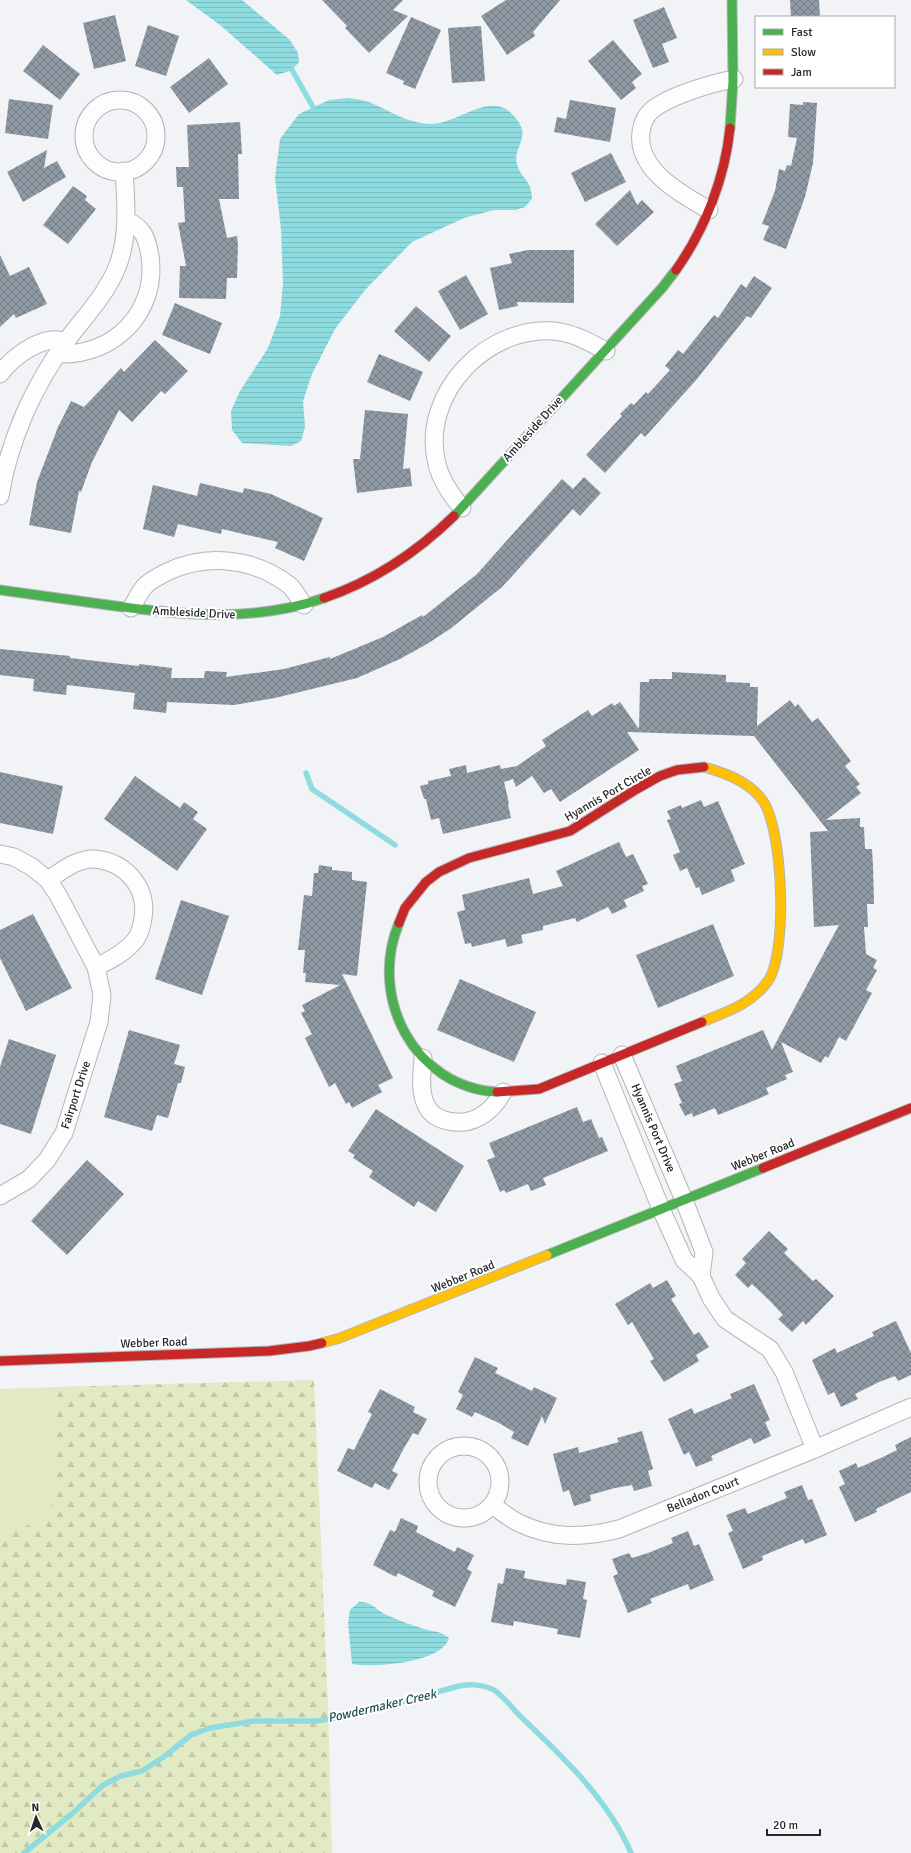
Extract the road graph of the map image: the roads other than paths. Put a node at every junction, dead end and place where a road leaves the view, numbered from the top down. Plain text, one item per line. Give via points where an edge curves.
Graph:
1 (732, 0) edge
2 (734, 79) junction
3 (124, 171) junction
4 (709, 210) junction
5 (126, 220) junction
6 (63, 348) junction
7 (606, 351) junction
8 (0, 374) edge
9 (0, 490) edge
10 (462, 508) junction
11 (0, 590) edge
12 (304, 605) junction
13 (131, 608) junction
14 (0, 854) edge
15 (48, 880) junction
16 (96, 967) junction
17 (622, 1055) junction
18 (423, 1058) junction
19 (602, 1063) junction
20 (503, 1092) junction
21 (911, 1108) edge
22 (0, 1196) edge
23 (684, 1200) junction
24 (661, 1209) junction
25 (702, 1276) junction
26 (0, 1361) edge
27 (911, 1407) edge
28 (815, 1449) junction
29 (492, 1505) junction

1 - 2 street, Ambleside Drive
2 - 4 street, Ambleside Drive via 732,122 724,166
2 - 4 street via 713,83 666,102 651,111 642,124 640,139 644,155 654,171 680,193
3 - 3 street via 133,169 148,159 156,143 156,135 155,125 145,109 132,102 118,100 104,104 93,112 88,120 84,138 88,152 97,163 114,171
3 - 5 street
4 - 7 street, Ambleside Drive via 673,274
5 - 6 street via 118,263 106,291
5 - 6 street via 138,225 149,251 151,282 147,297 130,325 106,344 75,354
6 - 8 street via 52,339 37,344 21,354
6 - 9 street via 25,413
7 - 10 street, Ambleside Drive via 550,409
7 - 10 street via 584,339 560,332 534,332 492,346 473,359 456,377 438,415 434,440 437,464 447,491
10 - 12 street, Ambleside Drive via 402,560 339,594
11 - 13 street, Ambleside Drive
12 - 13 street, Ambleside Drive via 265,613 223,617
12 - 13 street, Ambleside Drive via 290,586 270,573 249,565 201,561 178,566 157,577 144,587
14 - 15 street, Fairport Drive via 32,867
15 - 16 street, Fairport Drive
15 - 16 street via 68,866 94,859 127,871 136,882 142,894 144,910 136,938 119,955
16 - 22 street, Fairport Drive via 102,995 99,1022 64,1133 47,1160 29,1179
17 - 18 street, Hyannis Port Circle via 751,999 775,969 781,933 774,826 768,809 752,789 720,770 704,767 673,772 571,831 471,856 450,865 427,881 404,909 395,927 387,965 393,1008 408,1041
17 - 19 street, Hyannis Port Circle
17 - 23 street, Hyannis Port Drive
18 - 20 street, Hyannis Port Circle via 432,1067 455,1081 479,1089
18 - 20 street via 423,1093 427,1107 436,1117 461,1123 473,1121 492,1108
19 - 20 street, Hyannis Port Circle via 538,1089
19 - 24 street, Hyannis Port Drive
21 - 23 street, Webber Road
23 - 24 street, Webber Road
23 - 25 street, Hyannis Port Drive via 704,1252
24 - 25 street, Hyannis Port Drive via 684,1260
24 - 26 street, Webber Road via 370,1327 309,1346 269,1351
25 - 28 street via 711,1298 726,1319 770,1349 784,1372
27 - 28 street, Belladon Court
28 - 29 street, Belladon Court via 619,1529 594,1535 567,1536 542,1532 518,1522
29 - 29 street via 499,1493 501,1479 497,1465 488,1454 475,1447 461,1446 448,1450 437,1459 430,1471 428,1485 432,1499 441,1510 454,1516 468,1518 481,1514

